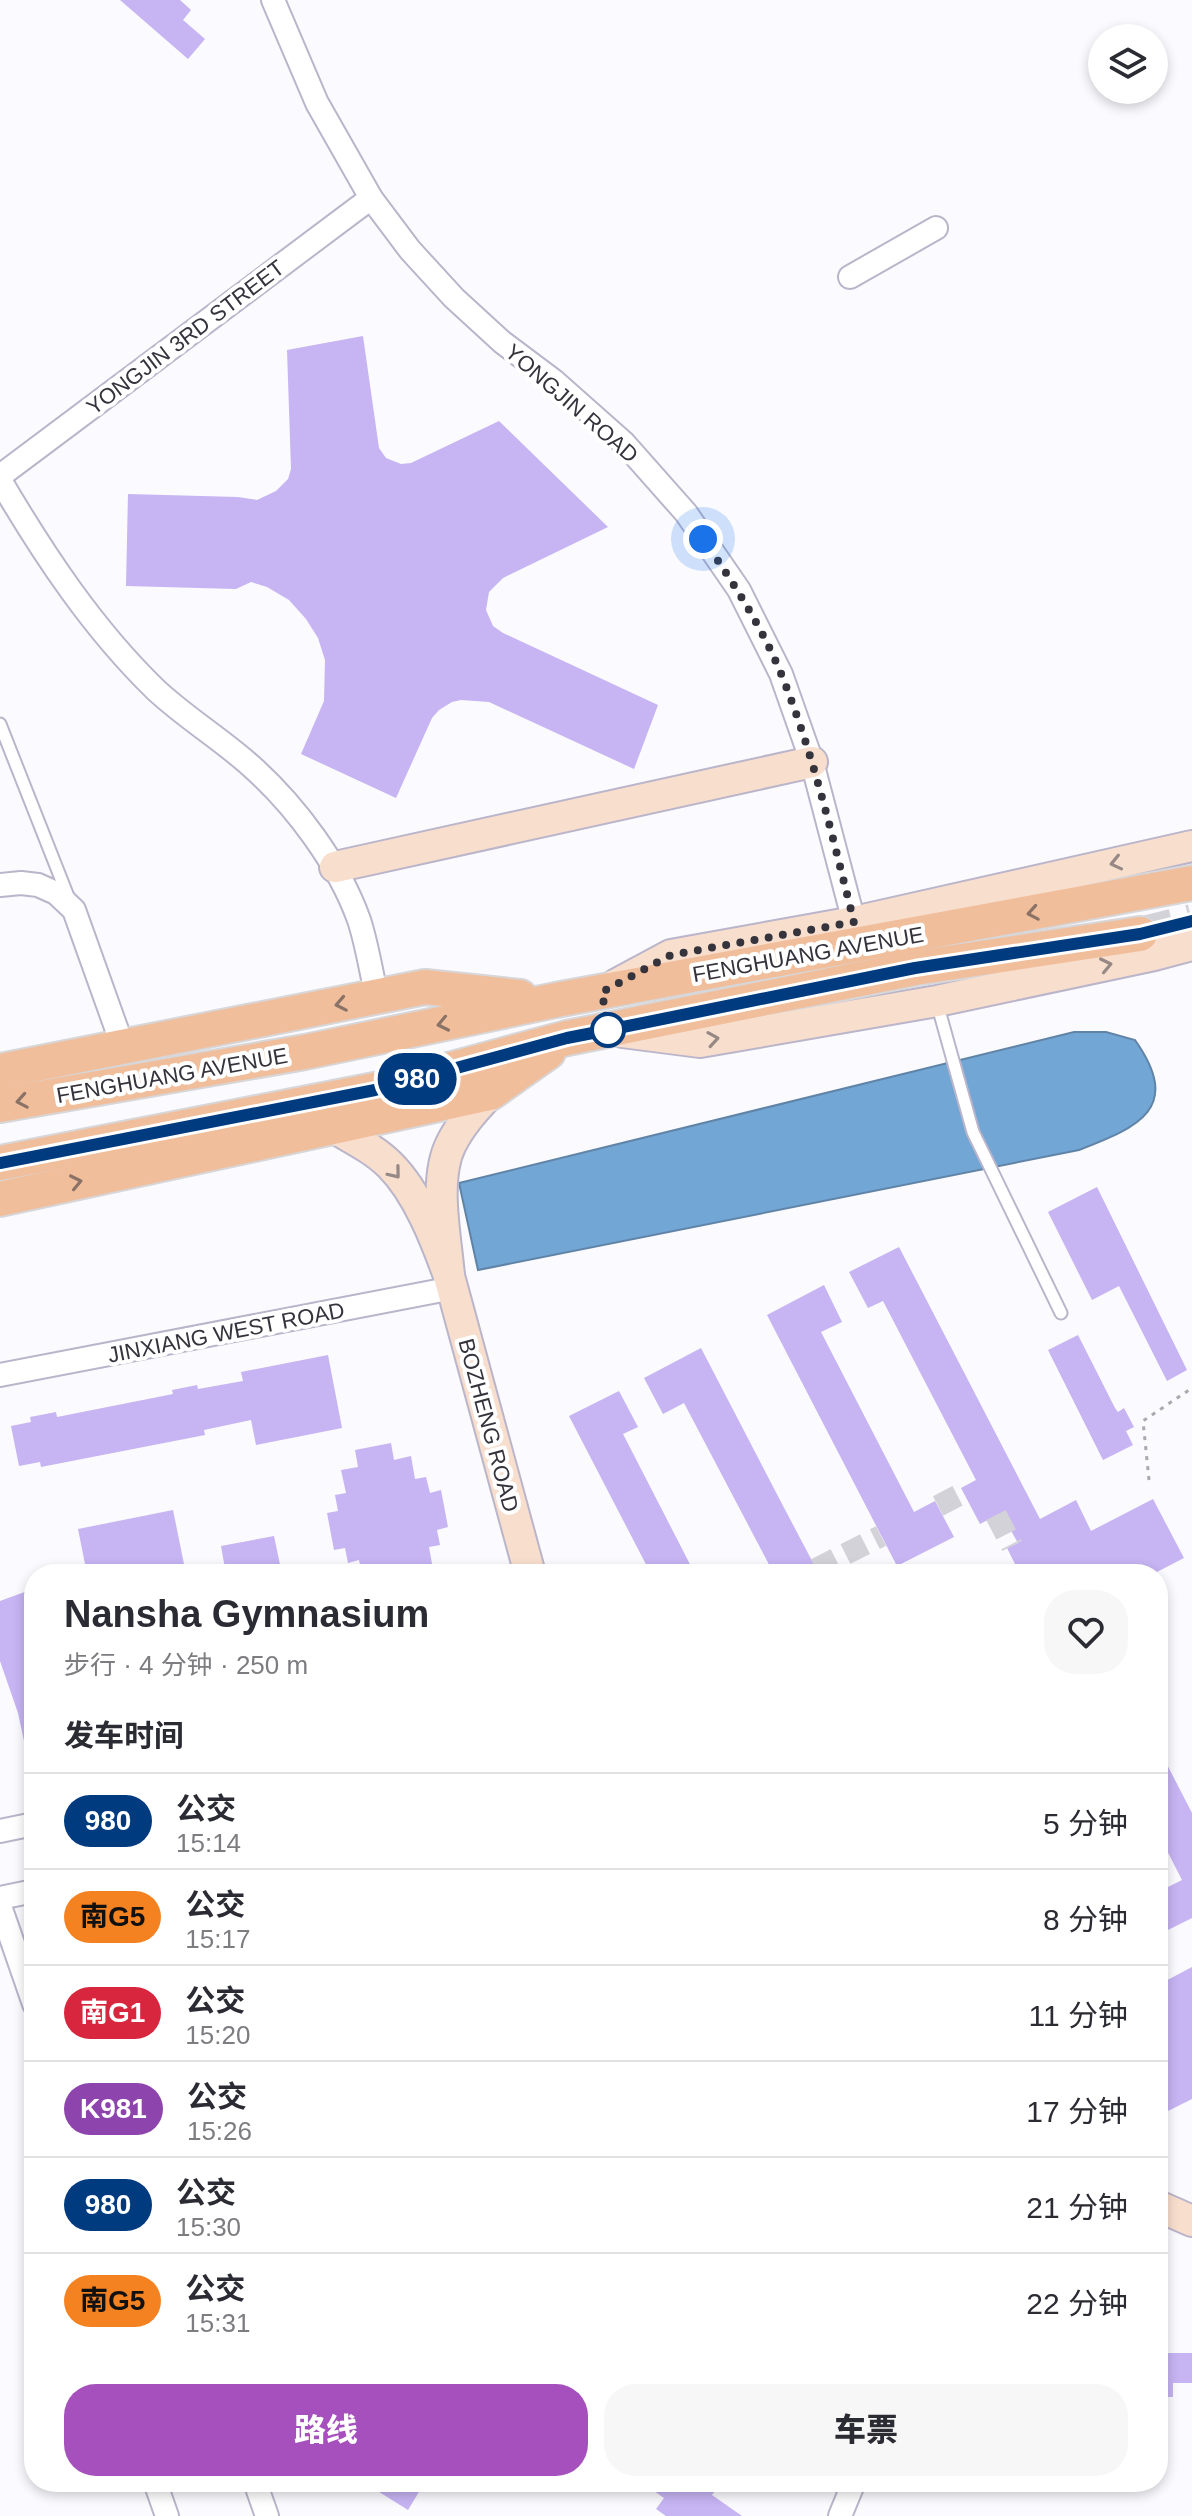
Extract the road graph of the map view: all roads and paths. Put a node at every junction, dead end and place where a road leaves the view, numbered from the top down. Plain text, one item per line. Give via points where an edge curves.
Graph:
1 (273, 0) edge
2 (371, 198) junction
3 (936, 228) dead end
4 (850, 277) dead end
5 (0, 478) edge
6 (0, 724) edge
7 (812, 762) junction
8 (1192, 846) edge
9 (335, 867) junction
10 (1192, 883) edge
11 (0, 885) edge
12 (74, 910) junction
13 (854, 922) junction
14 (1140, 934) tunnel mouth
15 (1192, 945) edge
16 (602, 992) junction
17 (377, 997) junction
18 (556, 1000) junction
19 (937, 1001) junction
20 (608, 1030) junction
21 (567, 1038) junction
22 (123, 1047) junction
23 (0, 1071) edge
24 (490, 1093) junction
25 (0, 1105) edge
26 (333, 1127) junction
27 (0, 1163) edge
28 (0, 1199) edge
29 (451, 1282) junction
30 (1061, 1313) dead end
31 (0, 1375) edge
32 (1192, 1388) edge
33 (1149, 1480) dead end
34 (527, 1564) edge
35 (24, 1826) edge
36 (0, 1831) edge
37 (24, 1893) edge
38 (0, 1898) edge
39 (0, 1906) edge
40 (24, 1975) edge
41 (1168, 2210) edge
42 (1192, 2221) edge
43 (159, 2492) edge
44 (259, 2492) edge
45 (850, 2492) edge
46 (167, 2516) edge
47 (267, 2516) edge
48 (840, 2516) edge

1 - 2 street, YONGJIN ROAD via 317,103
2 - 5 street, YONGJIN 3RD STREET
2 - 7 street, YONGJIN ROAD via 454,298 624,443 686,513 739,590 781,674
3 - 4 street
5 - 9 street via 54,567 111,641 156,689 251,765
6 - 12 lane
7 - 9 street
7 - 13 street, YONGJIN ROAD
8 -> 13 street
9 - 17 street via 359,920
10 -> 16 main road, FENGHUANG AVENUE
11 - 12 street via 38,885
12 - 22 street
13 - 16 street via 671,955
14 - 20 main road, FENGHUANG AVENUE via 915,968
19 -> 15 street
16 - 18 main road, FENGHUANG AVENUE
17 - 18 main road via 425,987
17 -> 22 main road
18 -> 25 main road, FENGHUANG AVENUE via 305,1052
20 -> 19 street via 700,1042
19 - 30 lane via 973,1132
20 - 21 main road, FENGHUANG AVENUE
21 - 24 main road
21 - 27 main road, FENGHUANG AVENUE via 375,1090
22 - 23 main road
24 - 26 main road
24 - 29 street via 450,1146 441,1182
28 -> 26 main road
26 -> 29 street via 393,1168 434,1235
29 - 31 street, JINXIANG WEST ROAD
29 - 34 street, BOZHENG ROAD
32 - 33 path via 1143,1421
35 - 36 street
37 - 38 street
39 - 40 street
41 - 42 street
43 - 46 street
44 - 47 street
45 - 48 street

